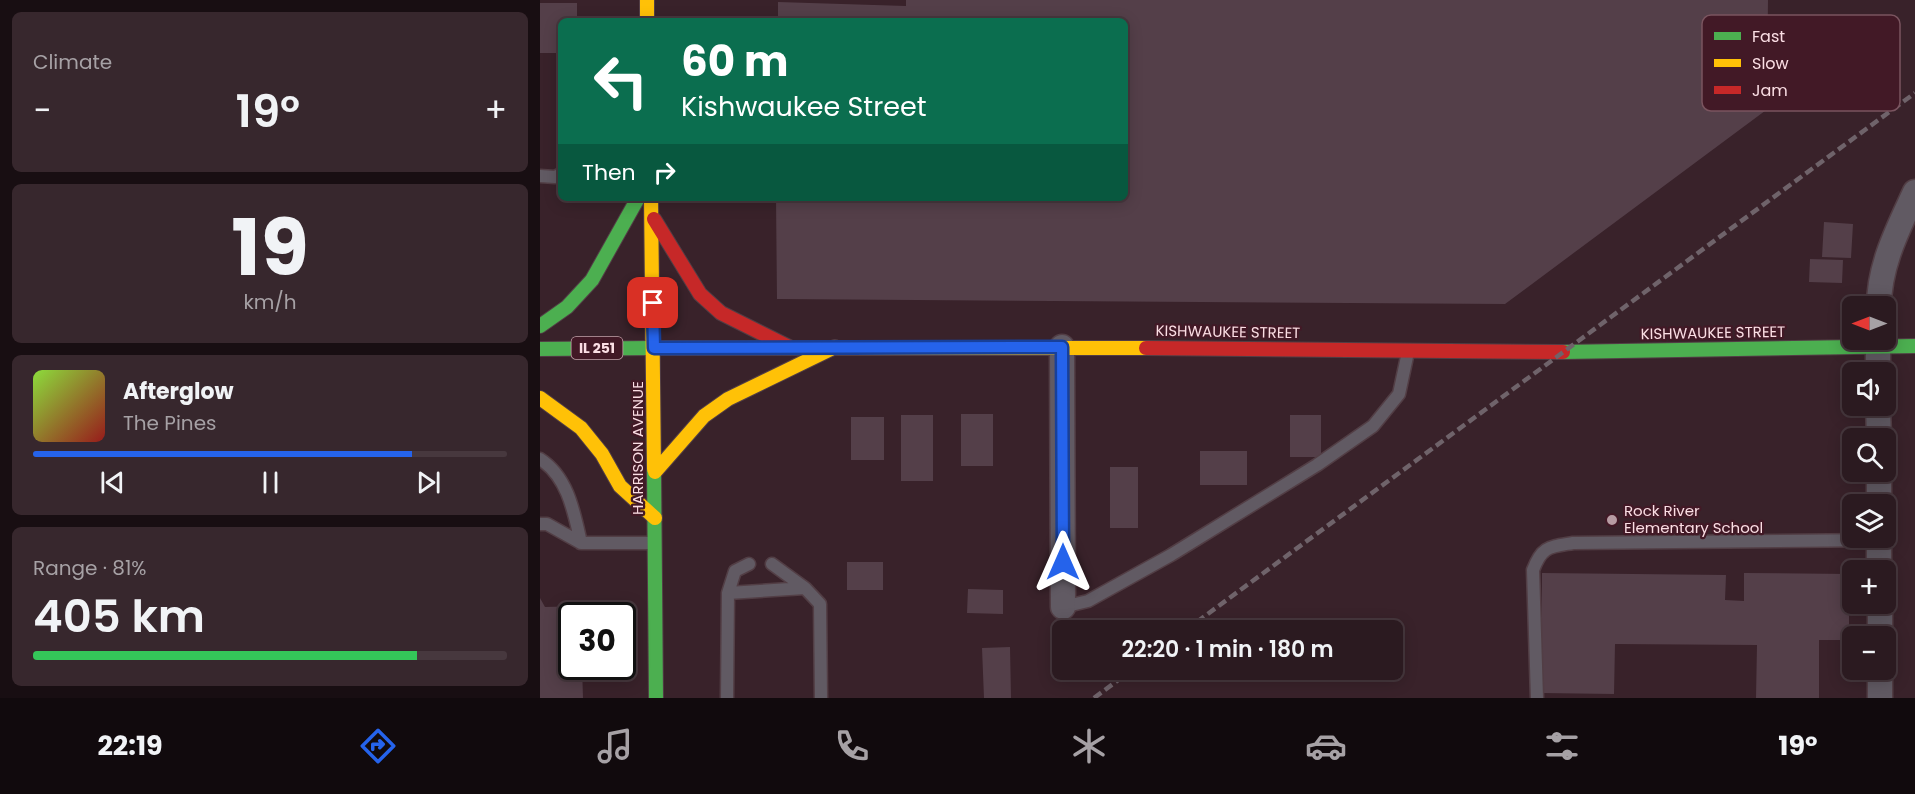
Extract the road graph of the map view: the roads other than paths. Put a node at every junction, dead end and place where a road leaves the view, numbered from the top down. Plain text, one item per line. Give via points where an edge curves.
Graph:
1 (646, 0) edge
2 (647, 18) edge
3 (540, 176) edge
4 (558, 176) edge
5 (1915, 192) edge
6 (636, 201) edge
7 (651, 201) edge
8 (651, 214) junction
9 (1879, 296) edge
10 (540, 326) edge
11 (1842, 343) edge
12 (1896, 344) edge
13 (1915, 346) edge
14 (1062, 347) junction
15 (654, 348) junction
16 (789, 348) junction
17 (835, 348) junction
18 (540, 349) edge
19 (1408, 351) junction
20 (540, 398) edge
21 (540, 459) edge
22 (655, 472) junction
23 (655, 518) junction
24 (540, 524) edge
25 (1842, 539) edge
26 (581, 543) junction
27 (655, 543) junction
28 (749, 564) dead end
29 (771, 564) dead end
30 (805, 588) junction
31 (728, 593) junction
32 (1063, 607) joint
33 (1880, 680) edge
34 (656, 698) edge
35 (727, 698) edge
36 (821, 698) edge
37 (1538, 698) edge
38 (1880, 698) edge

1 - 2 main road
3 - 4 lane
5 - 9 street via 1890,246
6 - 10 main road via 592,280 567,307
7 - 8 main road, HARRISON AVENUE
8 - 15 main road, HARRISON AVENUE
8 - 16 main road via 700,294 721,313
11 - 19 main road, KISHWAUKEE STREET via 1563,352
12 - 13 main road, KISHWAUKEE STREET
14 - 17 main road, KISHWAUKEE STREET
14 - 19 main road, KISHWAUKEE STREET
14 - 32 street
15 - 16 main road, KISHWAUKEE STREET
15 - 18 main road, KISHWAUKEE STREET / IL 251
15 - 22 main road, HARRISON AVENUE
16 - 17 main road, KISHWAUKEE STREET
17 - 22 main road via 728,399 692,429
19 - 32 lane via 1399,394 1373,426 1171,555 1088,601
20 - 23 main road via 581,428 620,486
21 - 26 lane via 554,468 573,504
22 - 23 main road, HARRISON AVENUE
23 - 27 main road, HARRISON AVENUE
24 - 26 lane
25 - 37 lane via 1573,543 1547,547 1533,570
26 - 27 lane
27 - 34 main road, HARRISON AVENUE
28 - 31 lane via 735,571
29 - 30 lane
30 - 31 lane
30 - 36 lane via 820,604
31 - 35 lane
33 - 38 street

